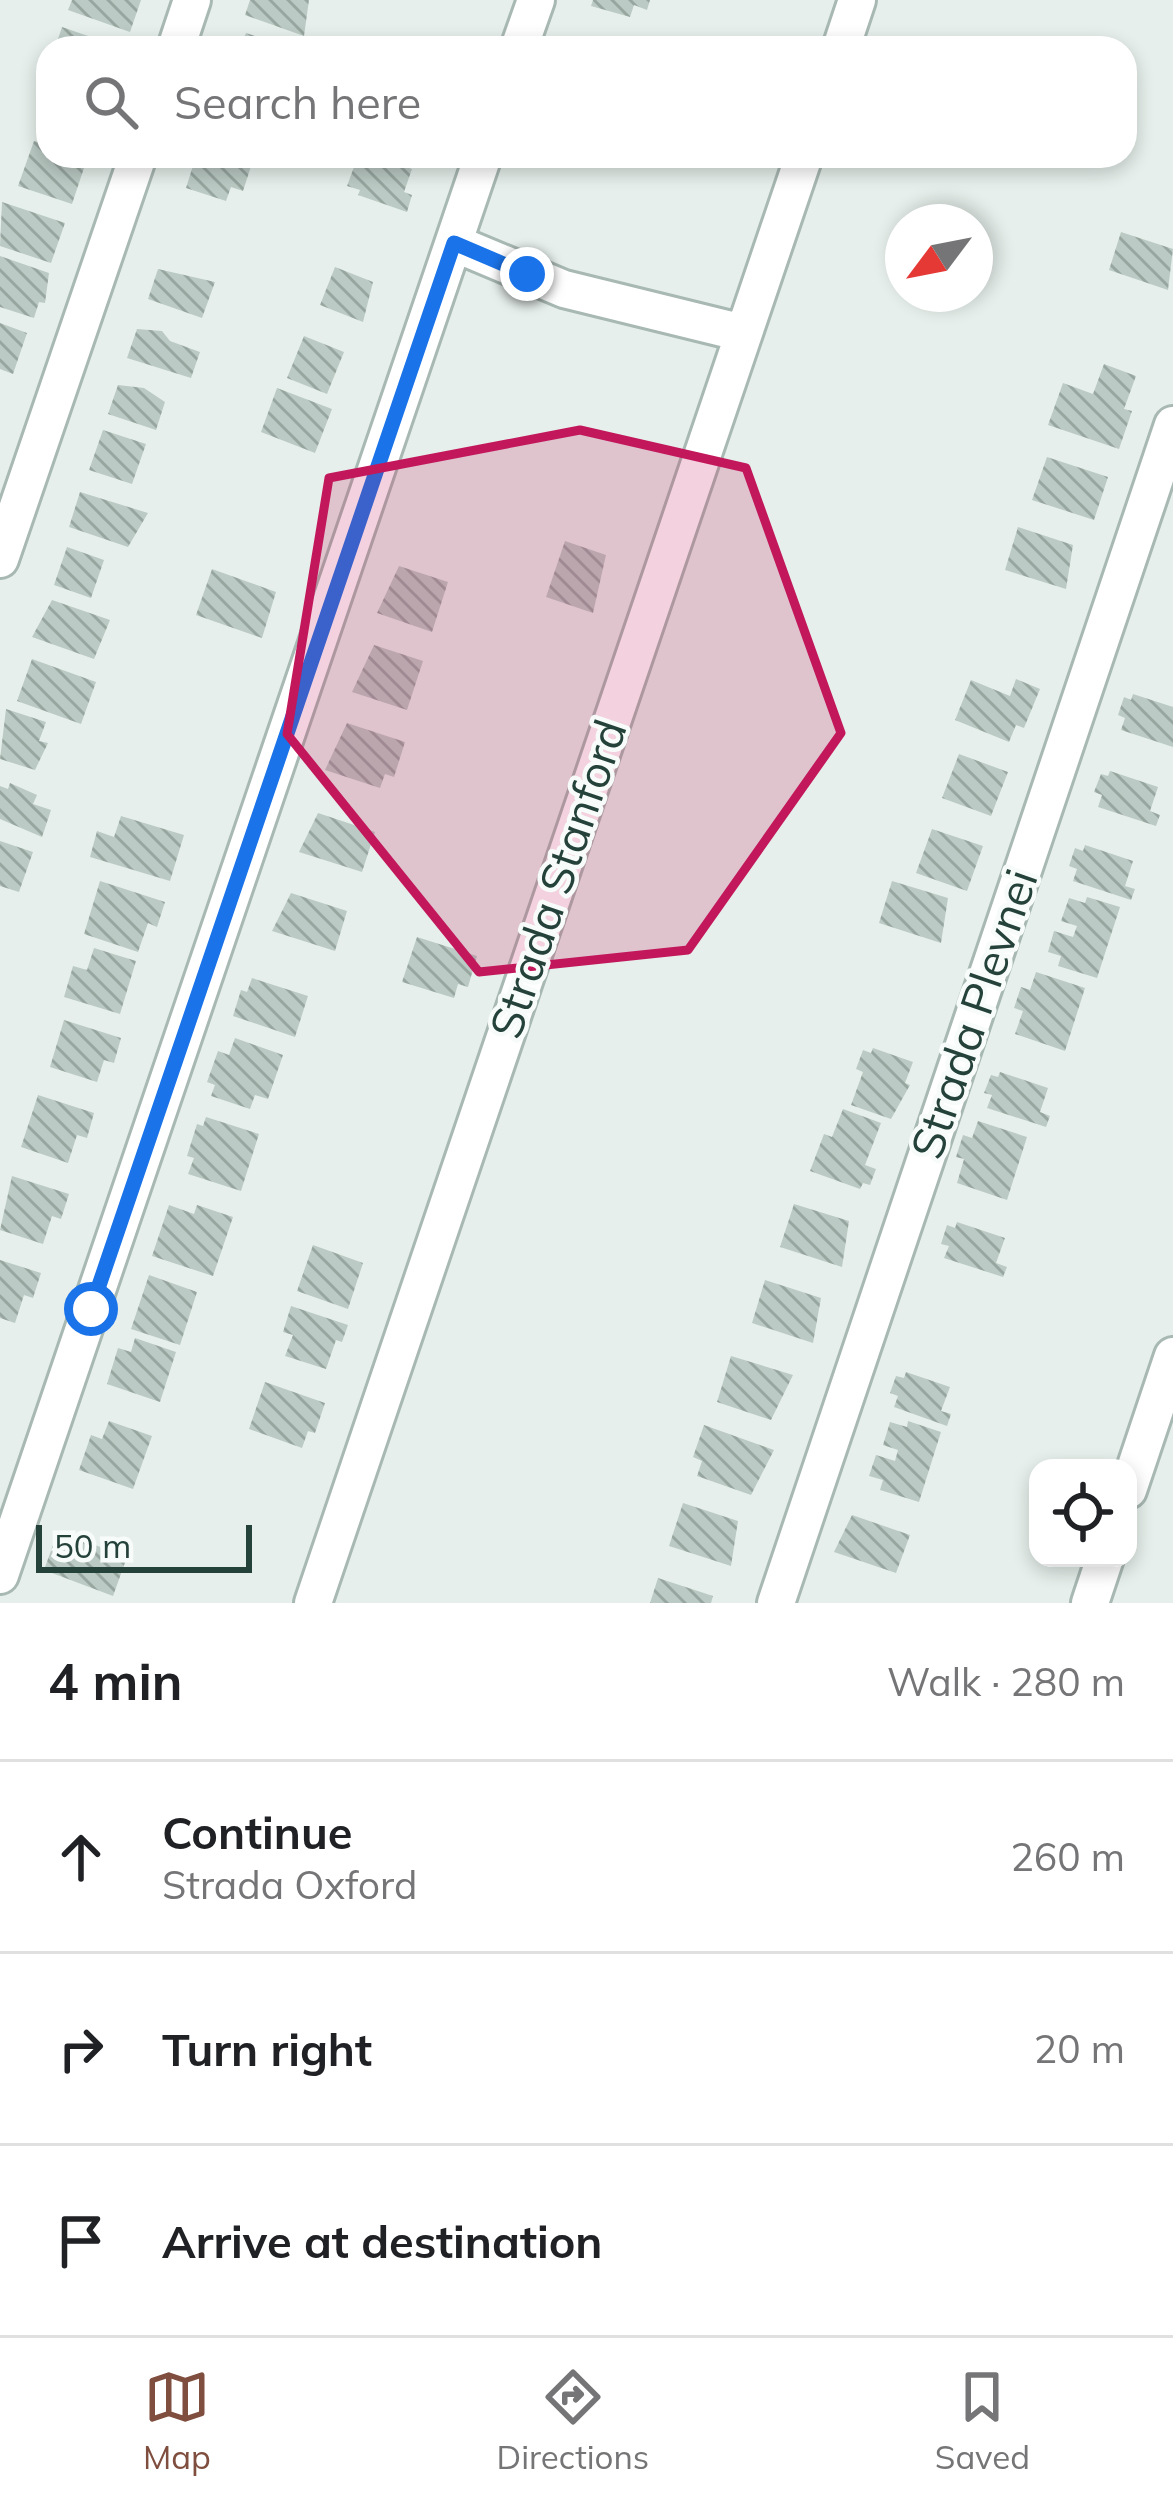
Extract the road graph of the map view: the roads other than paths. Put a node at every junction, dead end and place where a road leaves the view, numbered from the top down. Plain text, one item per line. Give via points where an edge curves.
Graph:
1 (192, 0) edge
2 (536, 0) edge
3 (857, 0) edge
4 (180, 36) edge
5 (523, 36) edge
6 (845, 36) edge
7 (134, 168) edge
8 (479, 168) edge
9 (800, 168) edge
10 (454, 243) junction
11 (743, 333) junction
12 (1173, 425) edge
13 (0, 559) edge
14 (1173, 1356) edge
15 (1137, 1463) edge
16 (1102, 1567) edge
17 (0, 1575) edge
18 (313, 1603) edge
19 (776, 1603) edge
20 (1090, 1603) edge

1 - 4 street
2 - 5 street
3 - 6 street
7 - 13 street
8 - 10 street
9 - 11 street, Strada Stanford
10 - 11 street via 564,289
10 - 17 street
11 - 18 street, Strada Stanford
12 - 19 street, Strada Plevnei
14 - 15 street
16 - 20 street

